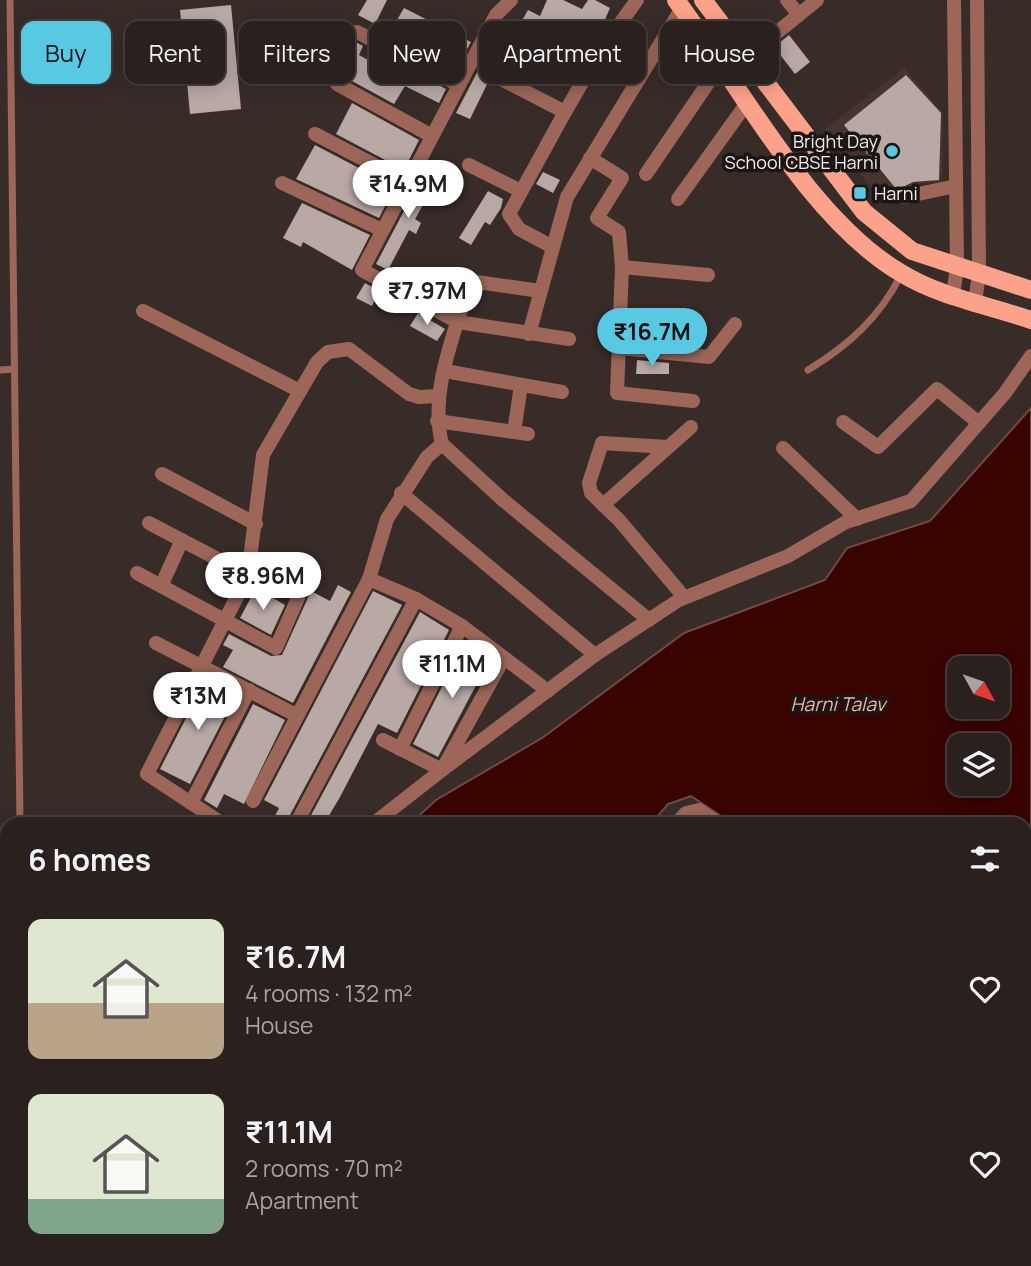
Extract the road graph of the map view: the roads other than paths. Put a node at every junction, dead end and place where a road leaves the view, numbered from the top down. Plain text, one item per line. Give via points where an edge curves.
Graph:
1 (10, 0) edge
2 (511, 0) edge
3 (637, 0) edge
4 (703, 0) edge
5 (787, 0) edge
6 (817, 0) edge
7 (954, 0) edge
8 (977, 0) edge
9 (679, 4) edge
10 (799, 15) junction
11 (691, 21) edge
12 (720, 21) edge
13 (779, 31) edge
14 (357, 32) dead end
15 (337, 84) dead end
16 (511, 84) edge
17 (707, 84) edge
18 (734, 84) edge
19 (769, 84) edge
20 (459, 85) junction
21 (747, 103) junction
22 (565, 112) junction
23 (315, 134) dead end
24 (432, 136) junction
25 (590, 158) junction
26 (469, 165) dead end
27 (646, 174) dead end
28 (407, 182) junction
29 (282, 183) dead end
30 (956, 186) junction
31 (846, 189) junction
32 (521, 191) junction
33 (904, 197) dead end
34 (678, 199) dead end
35 (823, 206) junction
36 (382, 230) junction
37 (551, 246) junction
38 (622, 267) junction
39 (957, 267) junction
40 (979, 273) junction
41 (902, 274) junction
42 (708, 275) dead end
43 (1031, 290) edge
44 (540, 291) junction
45 (953, 295) junction
46 (975, 303) junction
47 (143, 311) dead end
48 (1031, 320) edge
49 (458, 322) junction
50 (735, 324) dead end
51 (529, 334) junction
52 (569, 339) dead end
53 (619, 348) junction
54 (1031, 356) edge
55 (15, 369) junction
56 (0, 370) edge
57 (808, 370) dead end
58 (445, 372) junction
59 (521, 385) junction
60 (300, 391) junction
61 (562, 392) dead end
62 (438, 396) junction
63 (693, 401) dead end
64 (436, 421) junction
65 (843, 422) dead end
66 (979, 423) junction
67 (691, 427) dead end
68 (442, 444) junction
69 (668, 447) junction
70 (783, 448) dead end
71 (162, 474) dead end
72 (401, 493) junction
73 (603, 505) junction
74 (856, 519) junction
75 (149, 523) dead end
76 (256, 524) junction
77 (182, 540) junction
78 (137, 573) dead end
79 (248, 576) junction
80 (369, 579) junction
81 (162, 584) junction
82 (684, 597) junction
83 (298, 598) dead end
84 (416, 599) junction
85 (227, 620) junction
86 (649, 620) junction
87 (462, 626) junction
88 (156, 643) dead end
89 (595, 655) junction
90 (504, 657) junction
91 (202, 667) junction
92 (249, 690) junction
93 (548, 691) junction
94 (296, 715) junction
95 (383, 740) dead end
96 (400, 749) junction
97 (442, 770) junction
98 (253, 801) dead end
99 (191, 803) junction
100 (20, 817) edge
101 (212, 817) edge
102 (300, 817) edge
103 (382, 817) edge
104 (682, 817) edge
105 (710, 817) edge

1 - 55 lane
2 - 20 street via 496,15
3 - 22 street
4 - 12 main road
5 - 10 street
6 - 10 street
7 - 30 street
8 - 40 street
9 - 11 main road
9 - 25 street
10 - 13 street
14 - 20 street
15 - 24 street
16 - 22 street
17 - 27 street
18 - 21 main road
19 - 31 main road
20 - 24 street
21 - 34 street
21 - 35 main road
22 - 32 street
23 - 28 street
24 - 28 street
25 - 37 street via 566,197
25 - 38 street via 622,178 597,218 619,232
26 - 32 street
28 - 36 street
29 - 36 street
30 - 33 street
30 - 39 street
31 - 35 main road
31 - 39 main road via 864,212 912,251
32 - 37 street via 509,214 512,223
35 - 41 main road
36 - 49 street via 362,270
37 - 44 street
38 - 42 street
38 - 53 street
39 - 40 main road
39 - 45 street
40 - 43 main road
40 - 46 street
41 - 45 main road
41 - 57 lane via 880,312 859,334
44 - 49 street via 470,281
44 - 51 street
45 - 46 main road
46 - 48 main road
47 - 60 street
49 - 51 street
49 - 58 street
50 - 53 street via 709,357 686,360
51 - 52 street
53 - 63 street via 617,393
54 - 66 street
55 - 56 lane
55 - 100 lane
58 - 59 street
58 - 62 street
59 - 61 street
59 - 64 street via 521,433
60 - 62 street via 328,352 349,349 409,394
60 - 76 street via 263,455
62 - 64 street
64 - 68 street
65 - 66 street via 878,447 937,389
66 - 74 street via 911,501
67 - 69 street
68 - 72 street
68 - 86 street
69 - 73 street
69 - 73 street via 602,443 589,483 591,493
70 - 74 street
71 - 76 street
72 - 80 street via 387,519
72 - 89 street
73 - 82 street
74 - 82 street via 788,556
75 - 77 street
76 - 79 street
77 - 79 street
77 - 81 street
78 - 81 street
79 - 85 street
80 - 84 street
80 - 94 street
81 - 85 street
82 - 86 street
83 - 85 street via 276,648
84 - 87 street
84 - 102 street
85 - 91 street
86 - 89 street
87 - 90 street
87 - 96 street
88 - 91 street
89 - 93 street
90 - 93 street
90 - 97 street
91 - 92 street
91 - 99 street via 147,774
92 - 94 street
92 - 99 street
93 - 97 street
94 - 98 street
95 - 96 street
96 - 97 street
97 - 103 street
99 - 101 street
104 - 105 street via 699,810

